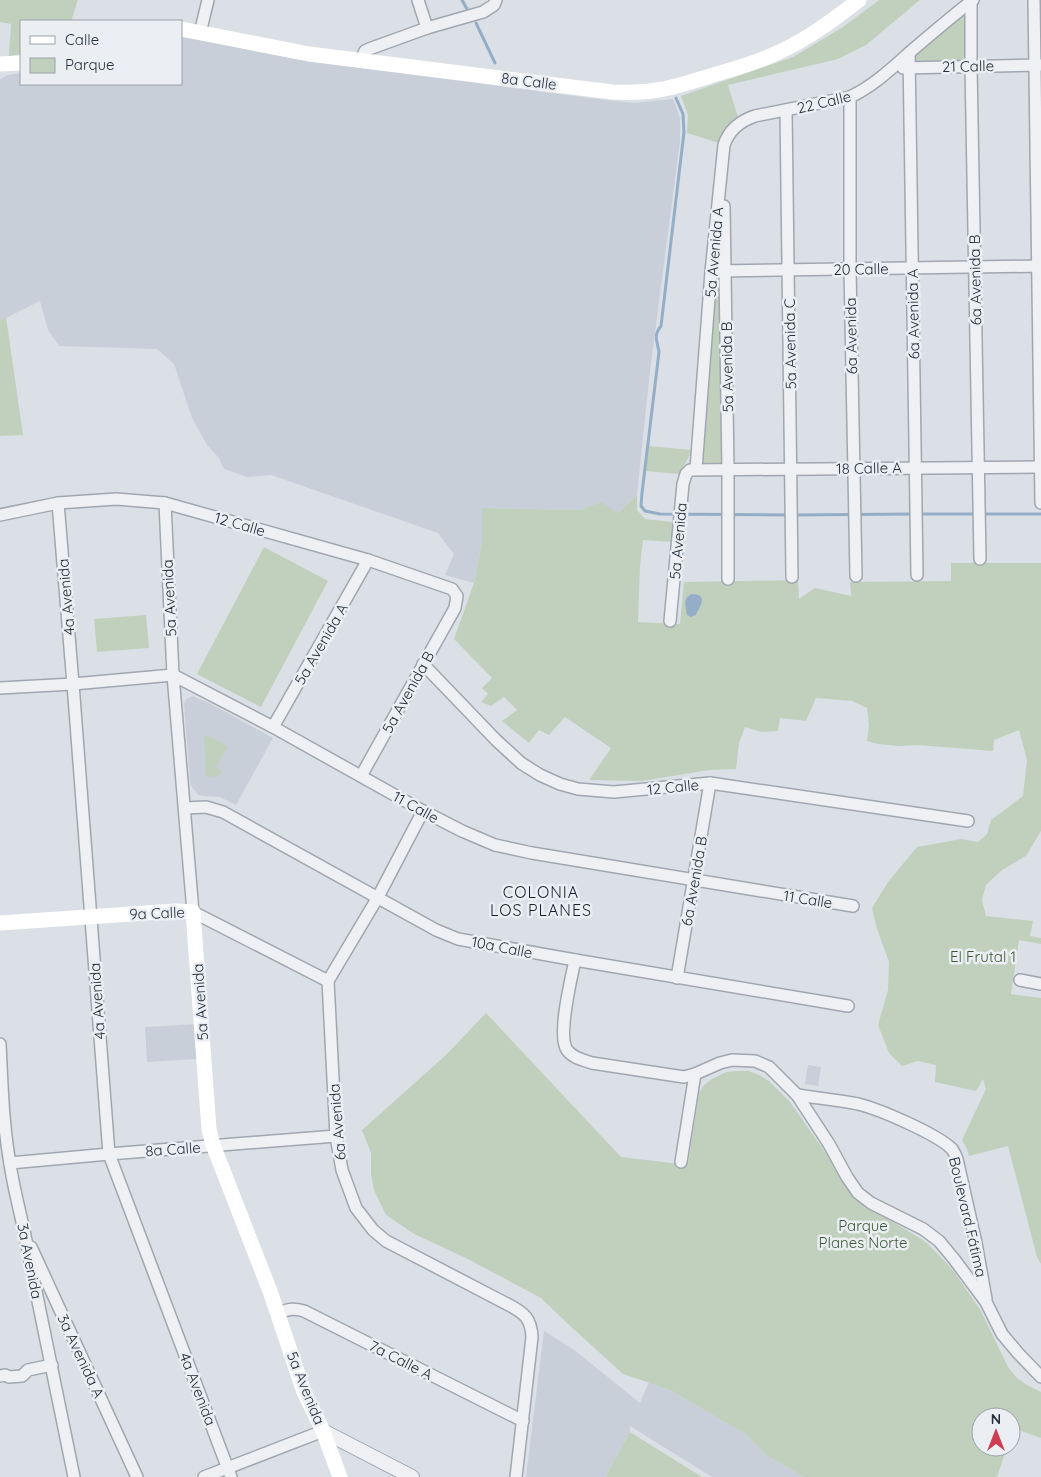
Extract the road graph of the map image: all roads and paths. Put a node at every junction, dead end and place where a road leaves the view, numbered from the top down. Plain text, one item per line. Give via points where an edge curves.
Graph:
1 (208, 0) edge
2 (418, 0) edge
3 (496, 0) edge
4 (859, 0) edge
5 (972, 0) edge
6 (1034, 0) edge
7 (427, 28) junction
8 (182, 29) edge
9 (200, 33) junction
10 (909, 53) junction
11 (361, 60) junction
12 (20, 63) edge
13 (0, 64) edge
14 (1038, 65) edge
15 (971, 66) junction
16 (894, 68) junction
17 (910, 68) junction
18 (850, 97) junction
19 (786, 110) junction
20 (724, 154) junction
21 (1039, 266) edge
22 (975, 267) junction
23 (912, 268) junction
24 (850, 269) junction
25 (789, 270) junction
26 (725, 271) junction
27 (711, 272) junction
28 (978, 467) junction
29 (1041, 467) edge
30 (854, 468) junction
31 (916, 468) junction
32 (696, 469) junction
33 (728, 469) junction
34 (791, 469) junction
35 (58, 503) junction
36 (165, 503) junction
37 (1041, 503) edge
38 (0, 516) edge
39 (980, 559) dead end
40 (368, 560) junction
41 (917, 575) dead end
42 (856, 576) dead end
43 (792, 578) dead end
44 (728, 579) dead end
45 (455, 608) joint
46 (670, 621) dead end
47 (423, 664) junction
48 (173, 675) junction
49 (73, 684) junction
50 (0, 688) edge
51 (273, 727) junction
52 (361, 776) junction
53 (710, 783) junction
54 (185, 808) junction
55 (423, 812) junction
56 (968, 821) dead end
57 (694, 881) junction
58 (378, 898) junction
59 (853, 906) dead end
60 (193, 912) junction
61 (91, 916) junction
62 (0, 923) edge
63 (575, 960) junction
64 (677, 978) junction
65 (328, 980) junction
66 (1020, 980) dead end
67 (1041, 984) edge
68 (848, 1006) dead end
69 (0, 1044) edge
70 (695, 1074) junction
71 (797, 1094) junction
72 (336, 1136) junction
73 (213, 1145) junction
74 (108, 1154) junction
75 (681, 1162) dead end
76 (10, 1164) junction
77 (26, 1236) junction
78 (977, 1252) junction
79 (950, 1254) junction
80 (986, 1302) junction
81 (277, 1314) junction
82 (52, 1365) junction
83 (2, 1375) edge
84 (1041, 1377) edge
85 (522, 1421) junction
86 (323, 1431) junction
87 (229, 1473) edge
88 (74, 1477) edge
89 (137, 1477) edge
90 (204, 1477) edge
91 (340, 1477) edge
92 (412, 1477) edge
93 (516, 1477) edge

1 - 9 street
2 - 7 street
3 - 7 street via 483,12
4 - 11 main road, 8a Calle via 808,37 777,53 673,88 647,92 612,92
5 - 10 street, 22 Calle
5 - 15 street, 6a Avenida B
6 - 14 street
7 - 11 street via 369,49
8 - 9 main road, 8a Calle
9 - 11 main road, 8a Calle
10 - 16 street, 22 Calle
10 - 17 street, 6a Avenida A
12 - 13 main road
14 - 15 street, 21 Calle
14 - 21 street
15 - 17 street, 21 Calle
15 - 22 street, 6a Avenida B
16 - 17 street, 21 Calle
16 - 18 street, 22 Calle via 870,87
17 - 23 street, 6a Avenida A
18 - 19 street, 22 Calle
18 - 24 street, 6a Avenida
19 - 20 street, 22 Calle via 741,122 729,134
19 - 25 street, 5a Avenida C
20 - 26 street, 5a Avenida B
20 - 27 street, 5a Avenida A
21 - 22 street, 20 Calle
21 - 29 street
22 - 23 street, 20 Calle
22 - 28 street, 6a Avenida B
23 - 24 street, 20 Calle
23 - 31 street, 6a Avenida A
24 - 25 street, 20 Calle
24 - 30 street, 6a Avenida
25 - 26 street, 20 Calle
25 - 34 street, 5a Avenida C
26 - 27 street, 20 Calle
26 - 33 street, 5a Avenida B
27 - 32 street, 5a Avenida A
28 - 29 street, 18 Calle A
28 - 31 street, 18 Calle A
28 - 39 street, 6a Avenida B
29 - 37 street
30 - 31 street, 18 Calle A
30 - 34 street, 18 Calle A
30 - 42 street, 6a Avenida
31 - 41 street, 6a Avenida A
32 - 33 street, 18 Calle A
32 - 46 street, 5a Avenida via 685,476
33 - 34 street, 18 Calle A
33 - 44 street, 5a Avenida B
34 - 43 street, 5a Avenida C
35 - 36 street, 12 Calle via 116,499
35 - 38 street, 12 Calle
35 - 49 street, 4a Avenida
36 - 40 street, 12 Calle
36 - 48 street, 5a Avenida
40 - 45 street, 12 Calle via 452,589 457,596
40 - 51 street, 5a Avenida A
45 - 47 street, 5a Avenida B
47 - 52 street, 5a Avenida B
47 - 53 street, 12 Calle via 521,763 560,784 614,792
48 - 49 street
48 - 51 street, 11 Calle
48 - 54 street, 5a Avenida
49 - 50 street
49 - 61 street, 4a Avenida
51 - 52 street, 11 Calle
52 - 55 street, 11 Calle
53 - 56 street, 12 Calle
53 - 57 street, 6a Avenida B
54 - 58 street, 10a Calle via 206,807 223,812
54 - 60 street, 5a Avenida
55 - 57 street, 11 Calle via 495,845
55 - 58 street
57 - 59 street, 11 Calle
57 - 64 street, 6a Avenida B
58 - 63 street, 10a Calle via 458,939
58 - 65 street
60 - 61 main road, 9a Calle
60 - 65 street, 9a Calle
60 - 73 main road, 5a Avenida via 209,1129
61 - 62 main road, 9a Calle
61 - 74 street, 4a Avenida
63 - 64 street, 10a Calle
63 - 70 street, Boulevard Fátima via 563,1036 564,1045 572,1055 592,1063 684,1077
64 - 68 street, 10a Calle
65 - 72 street, 6a Avenida
66 - 67 street
69 - 76 street, 3a Avenida
70 - 71 street, Boulevard Fátima via 725,1061 755,1062 769,1067
70 - 75 street
71 - 78 street, Boulevard Fátima via 871,1108 951,1148 957,1159
71 - 79 street, Boulevard Fátima via 858,1193 870,1203 923,1228
72 - 73 street, 8a Calle
72 - 85 street, 6a Avenida via 348,1189 356,1208 373,1230 386,1241 526,1316 532,1337
73 - 74 street, 8a Calle
73 - 81 main road, 5a Avenida
74 - 76 street, 8a Calle
74 - 87 street, 4a Avenida
76 - 77 street, 3a Avenida
77 - 82 street, 3a Avenida
77 - 89 street, 3a Avenida A
78 - 79 street via 976,1261 969,1266
78 - 80 street, Boulevard Fátima
79 - 80 street, Boulevard Fátima
80 - 84 street, Boulevard Fátima via 1002,1334
81 - 85 street, 7a Calle A via 295,1309 304,1311
81 - 86 main road, 5a Avenida via 304,1392
82 - 83 street via 27,1371 14,1370
82 - 88 street, 3a Avenida
85 - 93 street, 6a Avenida
86 - 87 street
86 - 91 main road, 5a Avenida
86 - 92 street
87 - 90 street

